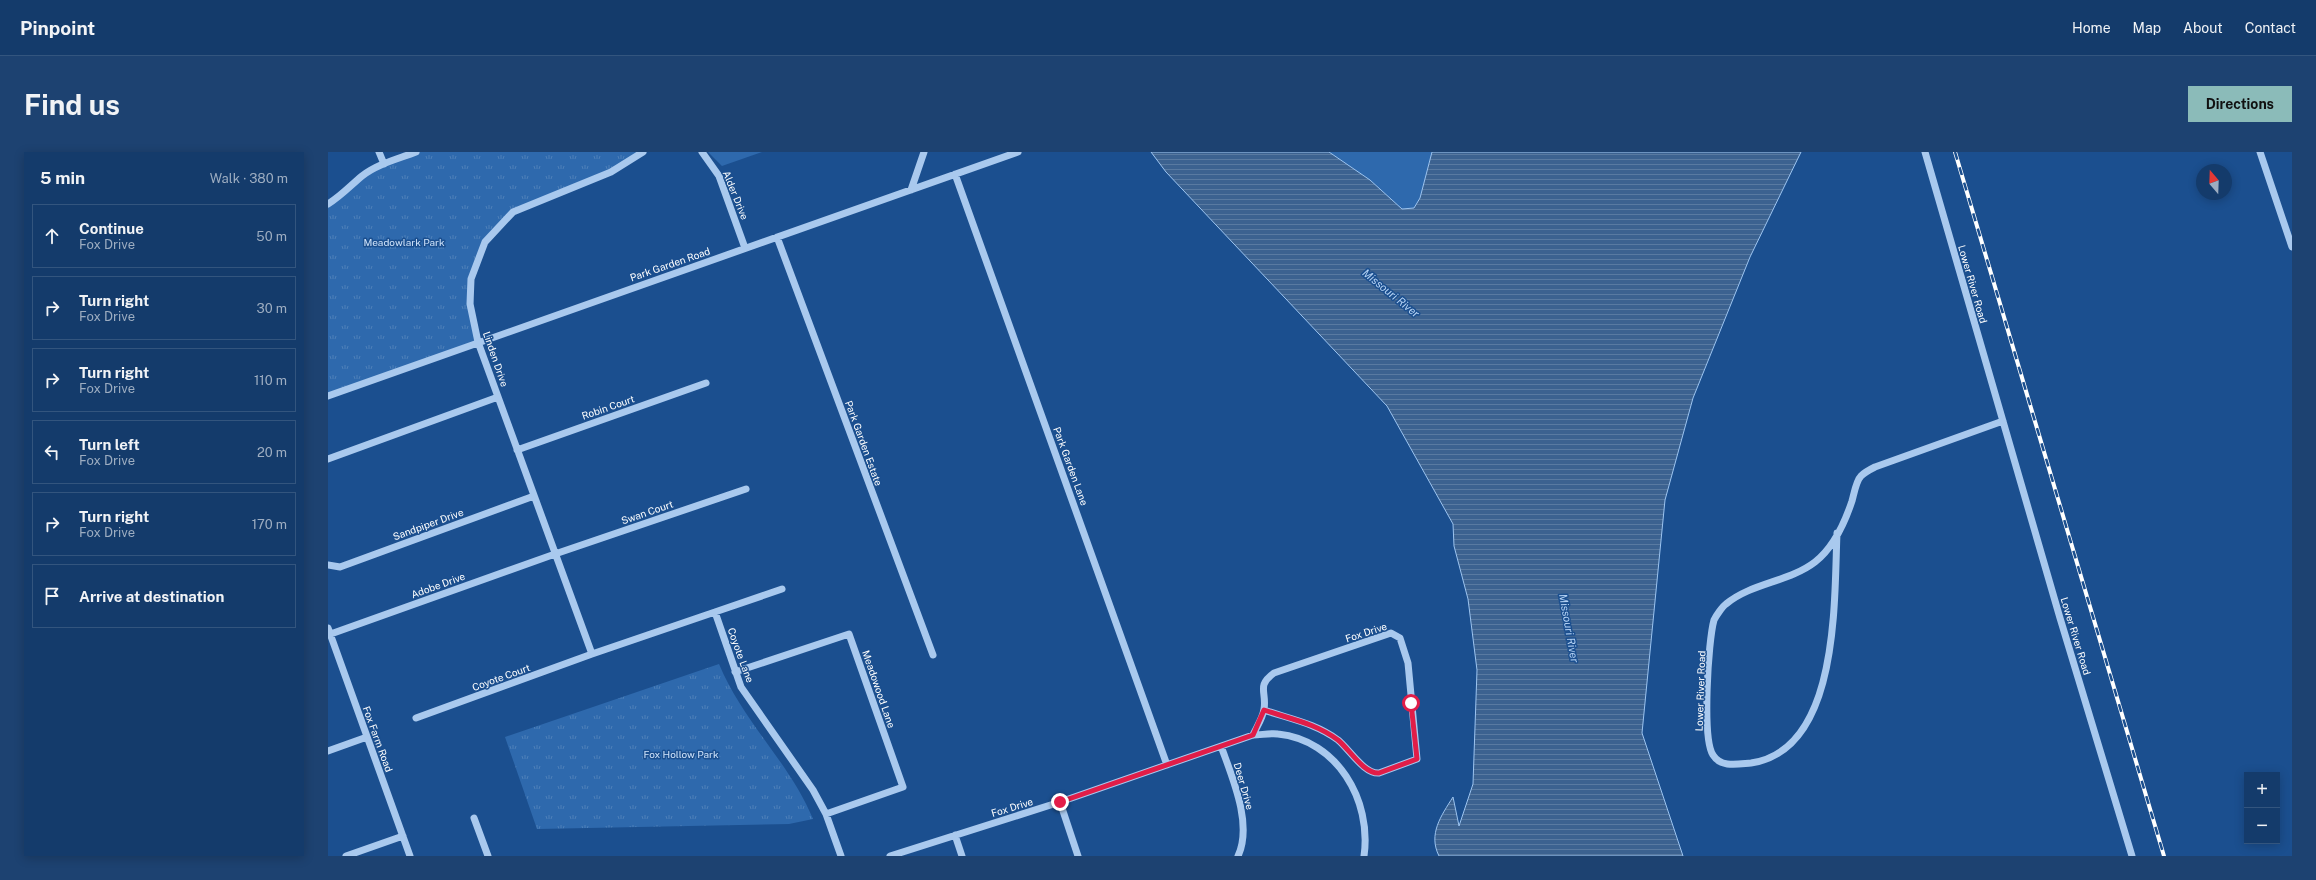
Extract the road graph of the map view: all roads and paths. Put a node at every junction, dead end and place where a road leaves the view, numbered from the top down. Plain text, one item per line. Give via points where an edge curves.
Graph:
1 (379, 152) edge
2 (416, 152) edge
3 (643, 152) edge
4 (702, 152) edge
5 (924, 152) edge
6 (1018, 152) edge
7 (1925, 152) edge
8 (2260, 152) edge
9 (384, 164) junction
10 (955, 174) junction
11 (910, 190) junction
12 (328, 204) edge
13 (777, 237) junction
14 (2292, 247) edge
15 (746, 248) junction
16 (478, 342) junction
17 (706, 383) dead end
18 (328, 396) edge
19 (498, 397) junction
20 (2003, 421) junction
21 (517, 450) junction
22 (328, 459) edge
23 (746, 489) dead end
24 (534, 496) junction
25 (1837, 533) junction
26 (555, 554) junction
27 (328, 565) edge
28 (782, 588) dead end
29 (715, 612) junction
30 (329, 633) edge
31 (592, 654) junction
32 (932, 656) dead end
33 (735, 672) junction
34 (1264, 710) junction
35 (416, 718) dead end
36 (1253, 735) junction
37 (367, 737) junction
38 (1220, 746) junction
39 (328, 751) edge
40 (1167, 764) junction
41 (1060, 802) junction
42 (826, 814) junction
43 (474, 818) dead end
44 (955, 835) junction
45 (403, 836) junction
46 (346, 856) edge
47 (410, 856) edge
48 (488, 856) edge
49 (841, 856) edge
50 (890, 856) edge
51 (962, 856) edge
52 (1078, 856) edge
53 (1238, 856) edge
54 (1364, 856) edge
55 (2132, 856) edge

1 - 9 street
2 - 9 street
3 - 16 street, Linden Drive via 611,172 513,212 485,242 471,279 470,304
4 - 15 street, Alder Drive via 719,176
5 - 11 street
6 - 10 street, Park Garden Road
7 - 20 street, Lower River Road
8 - 14 street
9 - 12 street via 362,176 342,196
10 - 11 street, Park Garden Road
10 - 40 street, Park Garden Lane
11 - 13 street, Park Garden Road
13 - 15 street, Park Garden Road
13 - 32 street, Park Garden Estate
15 - 16 street, Park Garden Road
16 - 18 street, Park Garden Road
16 - 19 street, Linden Drive
17 - 21 street, Robin Court
19 - 21 street, Linden Drive
19 - 22 street
20 - 25 street, Lower River Road via 1875,466 1860,476 1847,515
20 - 55 street, Lower River Road
21 - 24 street, Linden Drive
23 - 26 street, Swan Court
24 - 26 street, Linden Drive
24 - 27 street, Sandpiper Drive via 340,567
25 - 25 street, Lower River Road via 1831,545 1815,562 1726,604 1715,620 1706,725 1708,745 1713,756 1727,765 1759,761 1788,747 1804,729 1827,666 1833,624
26 - 30 street, Adobe Drive
26 - 31 street, Linden Drive
28 - 29 street
29 - 31 street
29 - 33 street, Coyote Lane
30 - 37 street, Fox Farm Road
31 - 35 street, Coyote Court
33 - 42 street, Coyote Lane via 741,687 813,790
33 - 42 street, Meadowood Lane via 849,634 903,787
34 - 34 street, Fox Drive via 1263,685 1267,678 1391,633 1396,634 1400,638 1408,663 1417,759 1373,774 1343,745 1320,728
34 - 36 street, Fox Drive
36 - 38 street, Fox Drive
36 - 54 street, Fox Drive via 1277,733 1296,738 1320,749 1340,766 1360,802 1364,824
37 - 39 street
37 - 45 street, Fox Farm Road
38 - 40 street, Fox Drive
38 - 53 street, Deer Drive via 1236,788 1242,819 1241,850
40 - 41 street, Fox Drive
41 - 44 street, Fox Drive
41 - 52 street
42 - 49 street, Coyote Lane
43 - 48 street
44 - 50 street, Fox Drive
44 - 51 street
45 - 46 street
45 - 47 street, Fox Farm Road

